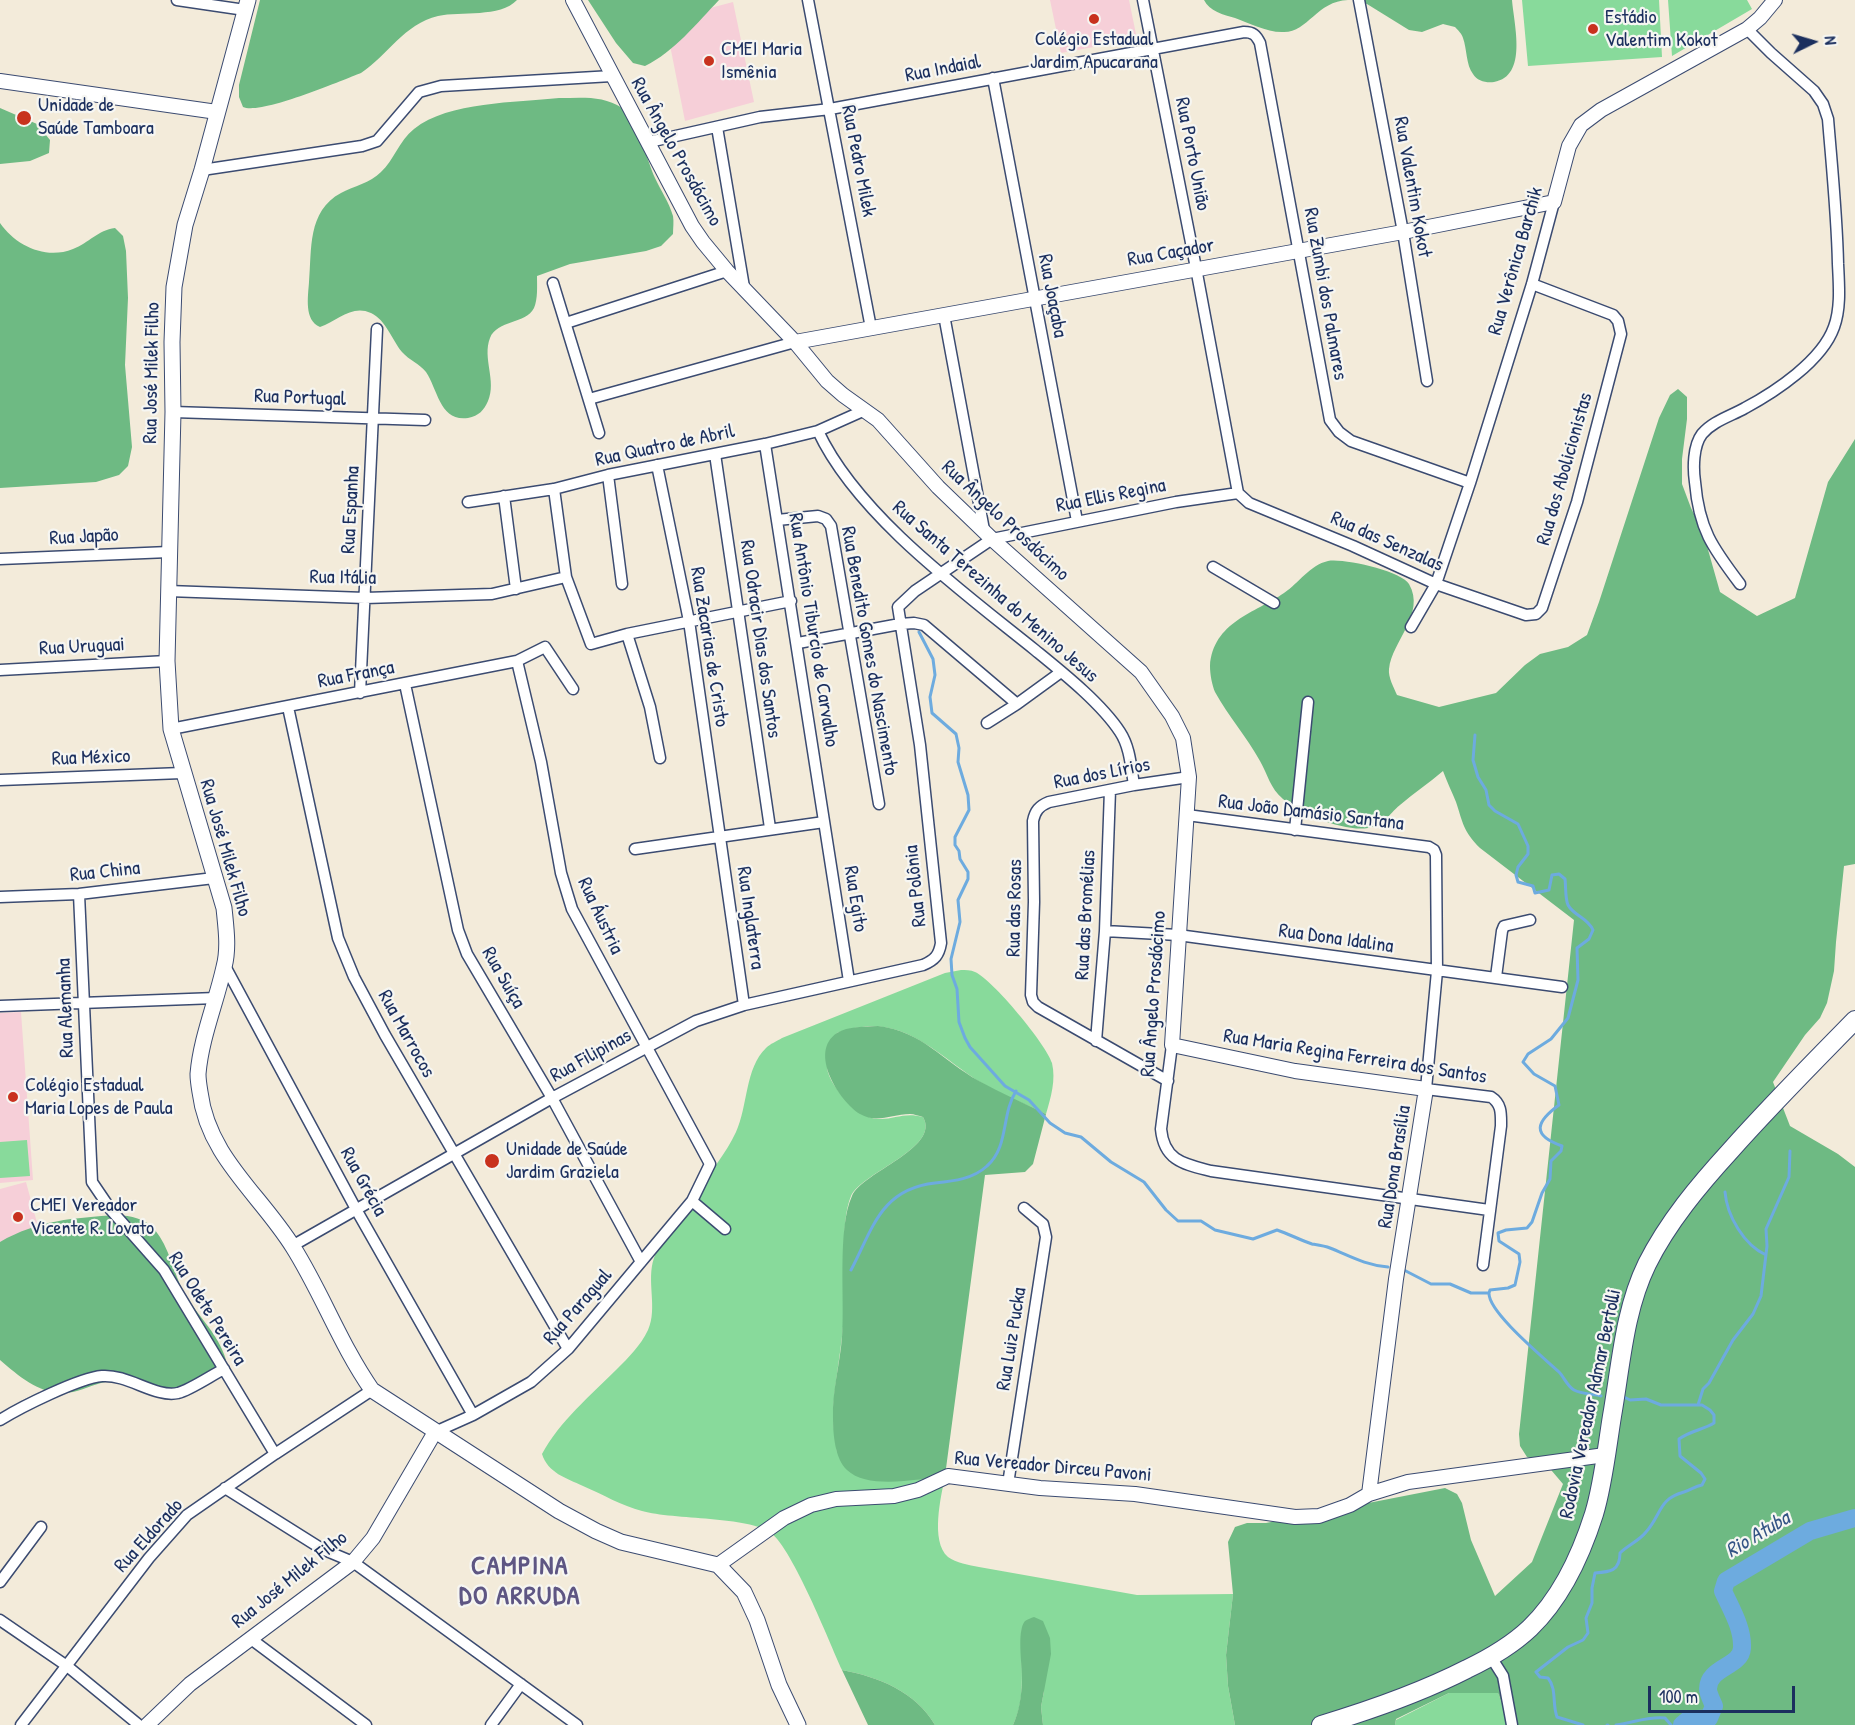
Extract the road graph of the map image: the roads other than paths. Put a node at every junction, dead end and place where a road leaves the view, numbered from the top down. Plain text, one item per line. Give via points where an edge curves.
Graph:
1 (177, 0) edge
2 (573, 0) edge
3 (808, 0) edge
4 (1143, 0) edge
5 (1359, 0) edge
6 (1774, 1) edge
7 (246, 5) edge
8 (1747, 28) junction
9 (1244, 32) joint
10 (1152, 48) junction
11 (612, 76) junction
12 (993, 78) junction
13 (0, 81) edge
14 (830, 109) junction
15 (217, 112) junction
16 (717, 127) junction
17 (649, 142) junction
18 (202, 170) junction
19 (1554, 202) junction
20 (1402, 232) junction
21 (1300, 251) junction
22 (1196, 268) junction
23 (727, 271) junction
24 (553, 284) dead end
25 (1532, 284) junction
26 (744, 287) junction
27 (1034, 298) junction
28 (944, 315) junction
29 (566, 322) junction
30 (871, 328) junction
31 (377, 329) dead end
32 (795, 342) junction
33 (1427, 381) dead end
34 (589, 399) junction
35 (865, 410) junction
36 (173, 412) junction
37 (374, 419) junction
38 (425, 420) dead end
39 (818, 431) junction
40 (599, 433) dead end
41 (765, 444) junction
42 (715, 454) junction
43 (657, 465) junction
44 (608, 475) junction
45 (1470, 483) junction
46 (554, 489) junction
47 (1238, 493) junction
48 (504, 496) junction
49 (468, 502) dead end
50 (777, 520) junction
51 (1077, 521) junction
52 (988, 534) junction
53 (169, 552) junction
54 (0, 559) edge
55 (1213, 567) dead end
56 (941, 574) junction
57 (566, 577) junction
58 (622, 584) dead end
59 (1436, 584) junction
60 (1740, 584) dead end
61 (516, 589) junction
62 (168, 591) junction
63 (364, 598) junction
64 (790, 601) junction
65 (1274, 603) dead end
66 (737, 612) junction
67 (1526, 615) joint
68 (689, 621) junction
69 (900, 624) junction
70 (1412, 627) dead end
71 (627, 634) junction
72 (848, 635) junction
73 (798, 643) junction
74 (166, 661) junction
75 (518, 661) junction
76 (0, 670) edge
77 (1061, 672) junction
78 (405, 684) junction
79 (573, 689) dead end
80 (360, 693) junction
81 (1308, 702) dead end
82 (1017, 704) junction
83 (288, 707) junction
84 (987, 723) dead end
85 (171, 729) junction
86 (660, 758) dead end
87 (182, 773) junction
88 (1189, 777) junction
89 (0, 780) edge
90 (1134, 785) junction
91 (1110, 790) junction
92 (879, 804) dead end
93 (1188, 815) junction
94 (1033, 821) joint
95 (824, 822) junction
96 (770, 828) junction
97 (1295, 830) junction
98 (720, 836) junction
99 (1429, 847) joint
100 (635, 849) dead end
101 (214, 878) junction
102 (79, 894) junction
103 (0, 897) edge
104 (1530, 920) dead end
105 (1105, 931) junction
106 (1178, 935) junction
107 (933, 961) joint
108 (225, 966) junction
109 (1437, 971) junction
110 (1496, 977) junction
111 (849, 981) junction
112 (1562, 987) dead end
113 (216, 998) junction
114 (83, 1003) junction
115 (744, 1005) junction
116 (0, 1006) edge
117 (1855, 1020) edge
118 (1096, 1041) junction
119 (646, 1046) junction
120 (1172, 1046) junction
121 (1168, 1081) junction
122 (1426, 1089) junction
123 (552, 1098) junction
124 (454, 1154) junction
125 (89, 1157) joint
126 (710, 1164) joint
127 (1410, 1198) junction
128 (692, 1201) junction
129 (1024, 1208) dead end
130 (1489, 1210) junction
131 (357, 1211) junction
132 (724, 1229) dead end
133 (292, 1246) junction
134 (641, 1262) junction
135 (1484, 1265) dead end
136 (568, 1349) junction
137 (224, 1369) junction
138 (372, 1390) junction
139 (473, 1414) junction
140 (0, 1420) edge
141 (435, 1432) junction
142 (275, 1454) junction
143 (1605, 1455) junction
144 (1008, 1484) junction
145 (225, 1488) junction
146 (1369, 1494) junction
147 (41, 1527) dead end
148 (353, 1562) junction
149 (718, 1565) junction
150 (0, 1582) edge
151 (0, 1620) edge
152 (251, 1639) junction
153 (1491, 1657) junction
154 (67, 1666) junction
155 (521, 1684) junction
156 (21, 1725) edge
157 (139, 1725) edge
158 (147, 1725) edge
159 (366, 1725) edge
160 (491, 1725) edge
161 (577, 1725) edge
162 (798, 1725) edge
163 (1321, 1725) edge
164 (1512, 1725) edge

1 - 7 street
2 - 11 street, Rua Ângelo Prosdócimo
3 - 14 street, Rua Pedro Milek
4 - 10 street, Rua Porto União
5 - 20 street, Rua Valentim Kokot
6 - 8 street, Rua Verônica Barchik
7 - 15 main road, Rua José Milek Filho
8 - 19 street, Rua Verônica Barchik via 1581,125 1569,146
8 - 60 street via 1823,104 1828,119 1837,221 1839,301 1834,327 1822,351 1802,370 1747,407 1713,424 1701,435 1696,448 1697,508 1703,530
9 - 10 street, Rua Indaial
9 - 21 street, Rua Zumbi dos Palmares via 1252,32 1260,43
10 - 12 street, Rua Indaial
10 - 22 street, Rua Porto União
11 - 17 street, Rua Ângelo Prosdócimo
11 - 18 street via 441,86 419,92 377,141
12 - 14 street, Rua Indaial
12 - 27 street, Rua Joaçaba
13 - 15 street
14 - 16 street, Rua Indaial via 760,117
14 - 30 street, Rua Pedro Milek
15 - 18 main road, Rua José Milek Filho
16 - 17 street, Rua Indaial
16 - 26 street
17 - 23 street, Rua Ângelo Prosdócimo via 692,226
18 - 36 main road, Rua José Milek Filho via 185,225 174,287
19 - 20 street, Rua Caçador
19 - 25 street, Rua Verônica Barchik
20 - 21 street, Rua Caçador
20 - 33 street, Rua Valentim Kokot
21 - 22 street, Rua Caçador
21 - 45 street, Rua Zumbi dos Palmares via 1330,420 1351,441
22 - 27 street, Rua Caçador
22 - 47 street, Rua Porto União
23 - 26 street, Rua Ângelo Prosdócimo
23 - 29 street
24 - 29 street
25 - 45 street, Rua Verônica Barchik
25 - 67 street, Rua dos Abolicionistas via 1613,315 1621,334 1576,502 1542,608 1536,614
26 - 32 street, Rua Ângelo Prosdócimo
27 - 28 street, Rua Caçador
27 - 51 street, Rua Joaçaba
28 - 30 street, Rua Caçador
28 - 52 street
29 - 34 street
30 - 32 street, Rua Caçador
31 - 37 street, Rua Espanha
32 - 34 street
32 - 35 street, Rua Ângelo Prosdócimo via 827,381
34 - 40 street
35 - 39 street, Rua Quatro de Abril
35 - 52 street, Rua Ângelo Prosdócimo
36 - 37 street, Rua Portugal
36 - 53 main road, Rua José Milek Filho
37 - 38 street, Rua Portugal
37 - 63 street, Rua Espanha
39 - 41 street, Rua Quatro de Abril
39 - 56 street, Rua Santa Terezinha do Menino Jesus via 831,456 878,514
41 - 42 street, Rua Quatro de Abril
41 - 50 street, Rua Antônio Tiburcio de Carvalho
42 - 43 street, Rua Quatro de Abril
42 - 66 street, Rua Odracir Dias dos Santos
43 - 44 street, Rua Quatro de Abril
43 - 68 street, Rua Zacarias de Cristo
44 - 46 street, Rua Quatro de Abril
44 - 58 street
45 - 59 street, Rua Verônica Barchik
46 - 48 street, Rua Quatro de Abril
46 - 57 street
47 - 51 street, Rua Ellis Regina
47 - 59 street, Rua das Senzalas via 1249,502
48 - 49 street, Rua Quatro de Abril
48 - 61 street
50 - 64 street, Rua Antônio Tiburcio de Carvalho
50 - 72 street, Rua Benedito Gomes do Nascimento via 818,516 831,526
51 - 52 street, Rua Ellis Regina
52 - 56 street
52 - 88 street, Rua Ângelo Prosdócimo via 1141,672 1183,738
53 - 54 street, Rua Japão
53 - 62 main road, Rua José Milek Filho
55 - 65 street
56 - 69 street via 898,607
56 - 77 street, Rua Santa Terezinha do Menino Jesus
57 - 61 street, Rua Itália
57 - 71 street via 591,644
59 - 67 street, Rua das Senzalas
59 - 70 street, Rua Verônica Barchik
61 - 63 street, Rua Itália via 492,594
62 - 63 street, Rua Itália
62 - 74 main road, Rua José Milek Filho
63 - 80 street, Rua Espanha
64 - 66 street
64 - 73 street, Rua Antônio Tiburcio de Carvalho
66 - 68 street
66 - 96 street, Rua Odracir Dias dos Santos
68 - 71 street
68 - 98 street, Rua Zacarias de Cristo
69 - 72 street
69 - 82 street via 924,625
69 - 107 street, Rua Polônia via 920,745 941,943
71 - 86 street via 650,706
72 - 73 street
72 - 92 street, Rua Benedito Gomes do Nascimento
73 - 95 street, Rua Antônio Tiburcio de Carvalho
74 - 76 street, Rua Uruguai
74 - 85 main road, Rua José Milek Filho
75 - 78 street, Rua França
75 - 79 street, Rua França via 545,646
75 - 119 street, Rua Áustria via 561,873 572,909
77 - 82 street
77 - 90 street, Rua Santa Terezinha do Menino Jesus via 1111,719 1122,735
78 - 80 street, Rua França
78 - 123 street, Rua Suíça via 461,938
80 - 83 street, Rua França
81 - 97 street
82 - 84 street
83 - 85 street, Rua França
83 - 124 street, Rua Marrocos via 338,938 354,977
85 - 87 main road, Rua José Milek Filho
87 - 89 street, Rua México
87 - 101 main road, Rua José Milek Filho
88 - 90 street, Rua dos Lírios
88 - 93 street, Rua Ângelo Prosdócimo
90 - 91 street, Rua dos Lírios
91 - 94 street, Rua dos Lírios via 1041,805
91 - 105 street, Rua das Bromélias
93 - 97 street, Rua João Damásio Santana
93 - 106 street, Rua Ângelo Prosdócimo
94 - 118 street, Rua das Rosas via 1033,1002
95 - 96 street
95 - 111 street, Rua Egito
96 - 98 street
97 - 99 street, Rua João Damásio Santana
98 - 100 street
98 - 115 street, Rua Inglaterra
99 - 109 street, Rua Dona Brasília via 1436,855
101 - 102 street, Rua China
101 - 108 main road, Rua José Milek Filho via 224,908
102 - 103 street, Rua China
102 - 114 street, Rua Alemanha
104 - 110 street via 1504,926
105 - 106 street, Rua Dona Idalina
105 - 118 street, Rua das Bromélias
106 - 109 street, Rua Dona Idalina
106 - 120 street, Rua Ângelo Prosdócimo
107 - 111 street, Rua Filipinas
108 - 113 main road, Rua José Milek Filho
108 - 131 street, Rua Grécia
109 - 110 street, Rua Dona Idalina
109 - 122 street, Rua Dona Brasília
110 - 112 street, Rua Dona Idalina
111 - 115 street, Rua Filipinas
113 - 114 street
113 - 133 main road, Rua José Milek Filho via 198,1075 203,1111 227,1160
114 - 116 street
114 - 125 street, Rua Alemanha
115 - 119 street, Rua Filipinas via 696,1021
117 - 143 highway, Rodovia Vereador Admar Bertolli via 1705,1178 1671,1223 1633,1304
118 - 121 street
119 - 123 street, Rua Filipinas
119 - 126 street, Rua Áustria
120 - 121 street, Rua Ângelo Prosdócimo
120 - 122 street, Rua Maria Regina Ferreira dos Santos via 1295,1071
121 - 127 street, Rua Ângelo Prosdócimo via 1162,1142 1175,1159 1211,1171
122 - 127 street, Rua Dona Brasília
122 - 130 street, Rua Maria Regina Ferreira dos Santos via 1497,1101 1502,1126
123 - 124 street, Rua Filipinas
123 - 134 street, Rua Suíça
124 - 131 street, Rua Filipinas
124 - 136 street, Rua Marrocos
125 - 137 street, Rua Odete Pereira via 92,1182 111,1210 164,1270
126 - 128 street, Rua Paragual
127 - 130 street
127 - 146 street, Rua Dona Brasília
128 - 132 street
128 - 134 street, Rua Paragual
129 - 144 street, Rua Luiz Pucka via 1043,1224 1046,1237
130 - 135 street
131 - 133 street, Rua Filipinas
131 - 139 street, Rua Grécia
133 - 138 main road, Rua José Milek Filho via 354,1364
134 - 136 street, Rua Paragual
136 - 139 street, Rua Paragual via 531,1382
137 - 140 street via 178,1393 164,1393 120,1376 88,1378
137 - 142 street, Rua Odete Pereira
138 - 141 main road, Rua José Milek Filho
138 - 142 street, Rua Eldorado
139 - 141 street, Rua Paragual
141 - 148 street, Rua José Milek Filho via 373,1538
141 - 149 main road via 559,1512 596,1531 621,1542
142 - 145 street, Rua Eldorado
143 - 146 street, Rua Vereador Dirceu Pavoni via 1408,1482
143 - 153 highway, Rodovia Vereador Admar Bertolli via 1595,1512 1562,1587 1530,1628
144 - 146 street, Rua Vereador Dirceu Pavoni via 1135,1494 1295,1517 1319,1516
144 - 149 street, Rua Vereador Dirceu Pavoni via 948,1476 894,1496 836,1499 811,1505 784,1518
145 - 148 street via 322,1549
145 - 154 street, Rua Eldorado via 179,1524
147 - 150 street
148 - 152 street, Rua José Milek Filho
148 - 155 street
149 - 162 main road via 744,1592
151 - 154 street
152 - 158 street, Rua José Milek Filho via 190,1684
152 - 159 street
153 - 163 highway, Rodovia Vereador Admar Bertolli via 1427,1689
153 - 164 street via 1503,1676
154 - 156 street, Rua Eldorado
154 - 157 street
155 - 160 street
155 - 161 street

